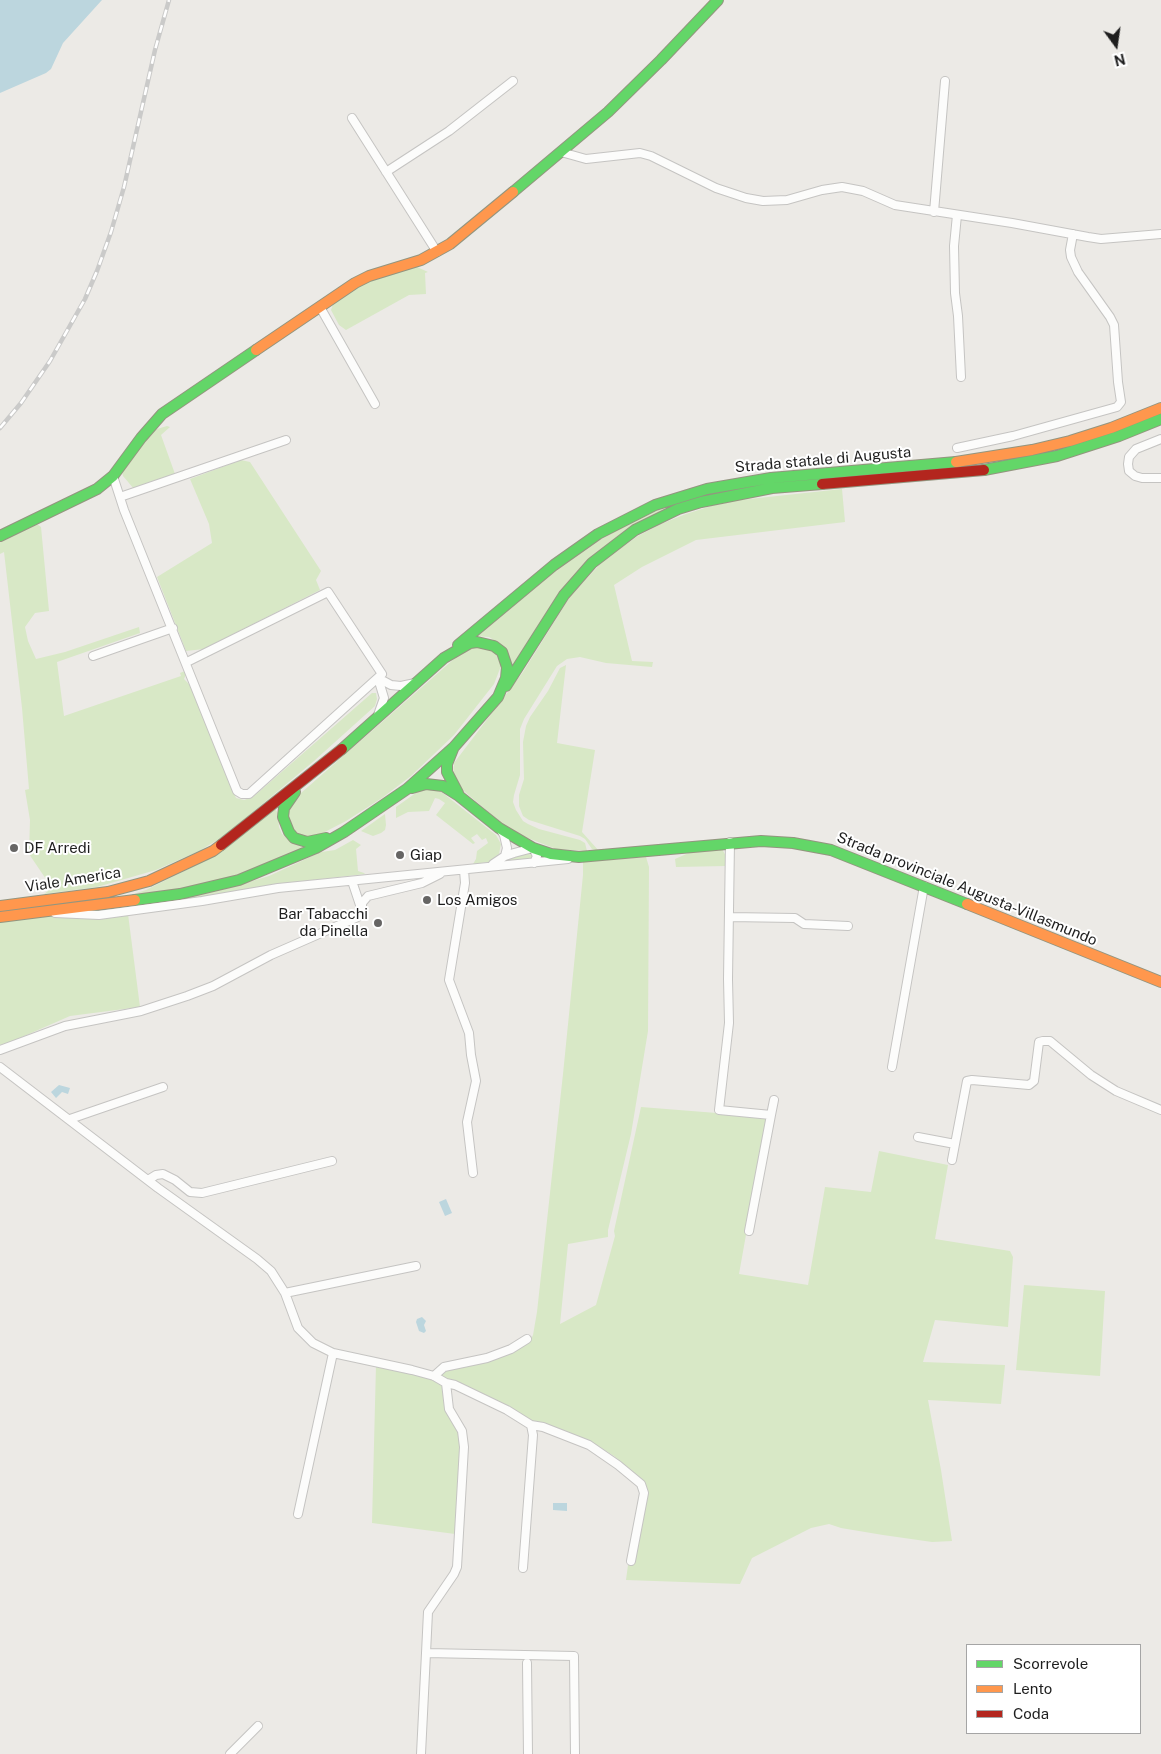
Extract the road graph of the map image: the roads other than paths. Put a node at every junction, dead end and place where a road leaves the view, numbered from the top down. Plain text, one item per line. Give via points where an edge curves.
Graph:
1 (718, 0) edge
2 (513, 81) dead end
3 (945, 81) dead end
4 (352, 118) dead end
5 (561, 152) junction
6 (386, 172) junction
7 (934, 212) junction
8 (957, 215) junction
9 (1072, 234) junction
10 (1161, 234) edge
11 (437, 252) junction
12 (320, 307) junction
13 (962, 377) dead end
14 (375, 404) dead end
15 (1161, 408) edge
16 (1161, 419) edge
17 (1161, 439) edge
18 (286, 440) dead end
19 (957, 448) dead end
20 (113, 476) junction
21 (1161, 478) edge
22 (120, 497) junction
23 (0, 536) edge
24 (173, 628) junction
25 (93, 656) dead end
26 (444, 658) junction
27 (186, 662) junction
28 (378, 678) junction
29 (415, 683) junction
30 (498, 697) junction
31 (378, 715) junction
32 (454, 747) junction
33 (303, 781) junction
34 (407, 789) junction
35 (459, 796) junction
36 (499, 828) junction
37 (344, 832) junction
38 (730, 842) junction
39 (533, 848) junction
40 (505, 856) junction
41 (579, 857) junction
42 (534, 863) junction
43 (488, 867) junction
44 (464, 870) junction
45 (444, 872) junction
46 (352, 880) junction
47 (924, 886) junction
48 (0, 906) edge
49 (362, 911) junction
50 (36, 912) junction
51 (0, 917) edge
52 (729, 917) junction
53 (848, 926) dead end
54 (1161, 982) edge
55 (0, 1050) edge
56 (0, 1067) edge
57 (892, 1068) dead end
58 (163, 1087) dead end
59 (774, 1100) dead end
60 (1161, 1110) edge
61 (771, 1114) junction
62 (70, 1120) junction
63 (918, 1137) dead end
64 (955, 1144) junction
65 (952, 1160) dead end
66 (332, 1161) dead end
67 (473, 1173) dead end
68 (148, 1180) junction
69 (749, 1231) dead end
70 (416, 1266) dead end
71 (285, 1293) junction
72 (527, 1339) dead end
73 (333, 1353) junction
74 (434, 1376) junction
75 (446, 1383) junction
76 (530, 1425) junction
77 (298, 1514) dead end
78 (631, 1560) dead end
79 (523, 1568) dead end
80 (426, 1653) junction
81 (527, 1663) dead end
82 (258, 1726) dead end
83 (230, 1754) edge
84 (421, 1754) edge
85 (528, 1754) edge
86 (575, 1754) edge

1 - 5 main road via 608,112
2 - 6 street via 449,131
3 - 7 street
4 - 6 street
5 - 7 street via 586,159 640,153 716,188 763,201 787,200 842,187 863,191 895,204
5 - 11 main road
6 - 11 street
7 - 8 street
8 - 9 street
8 - 13 street via 955,294
9 - 10 street via 1101,239
9 - 19 street via 1071,257 1114,325 1121,402 1117,407
11 - 12 main road via 355,282
12 - 14 street
12 - 20 main road via 162,414
15 - 26 main road, Strada statale di Augusta via 1112,428 1032,450 968,461 771,478 707,489 672,499 598,534 554,565
16 - 30 main road, Strada statale di Augusta via 1056,456 993,468 772,488 678,509 635,530 592,563 564,595
17 - 21 street via 1136,449 1128,464 1135,476
18 - 22 street
20 - 22 street
20 - 23 main road via 83,497
22 - 24 street
24 - 25 street
24 - 27 street
26 - 29 main road
26 - 30 main road via 470,643 494,646 506,658 507,667
27 - 28 street via 328,592 382,674
27 - 28 street via 237,791 242,794 249,794
28 - 29 street via 390,685
28 - 31 street via 384,698
29 - 31 main road
30 - 32 main road, Strada statale di Augusta
31 - 33 main road
32 - 34 main road, Strada statale di Augusta
32 - 35 main road via 447,772
33 - 37 main road via 284,808 283,817 289,832 294,838 307,842
33 - 48 main road, Viale America via 213,850 149,880 108,892
34 - 35 main road via 437,784
34 - 37 main road, Strada statale di Augusta
35 - 36 main road, Strada provinciale Augusta-Villasmundo
36 - 39 main road, Strada provinciale Augusta-Villasmundo
36 - 40 street via 506,842
37 - 50 main road, Viale America via 302,856 239,880 180,894
38 - 41 main road, Strada provinciale Augusta-Villasmundo
38 - 47 main road, Strada provinciale Augusta-Villasmundo via 769,841 830,850
38 - 52 street
39 - 40 street
39 - 41 main road, Strada provinciale Augusta-Villasmundo
39 - 42 street via 537,856
40 - 43 street
41 - 42 street
42 - 43 street
43 - 44 street
44 - 45 street
44 - 67 street via 449,980 469,1033 476,1081 466,1122
45 - 46 street
45 - 49 street via 422,883 368,896 362,903
46 - 49 street
46 - 50 street via 99,915
47 - 54 main road, Strada provinciale Augusta-Villasmundo
47 - 57 street
49 - 55 street via 360,916 271,955 208,988 141,1011 65,1026
50 - 51 main road, Viale America
52 - 53 street via 795,918 804,924
52 - 61 street via 729,1023 719,1110
56 - 62 street
58 - 62 street
59 - 61 street
60 - 64 street via 1116,1091 1050,1041 1044,1040 1038,1042 1034,1081 1029,1085 967,1081
61 - 69 street
62 - 68 street
63 - 64 street
64 - 65 street
66 - 68 street via 202,1193 190,1192 163,1174
68 - 71 street via 257,1259 271,1271
70 - 71 street
71 - 73 street via 298,1328 313,1343
72 - 74 street via 487,1358 444,1366
73 - 74 street
73 - 77 street
74 - 75 street
75 - 76 street via 507,1410
75 - 80 street via 449,1409 462,1431 464,1447 457,1567 428,1612
76 - 78 street via 589,1445 641,1484 644,1493
76 - 79 street via 533,1435
80 - 84 street
80 - 86 street via 574,1656
81 - 85 street
82 - 83 street

